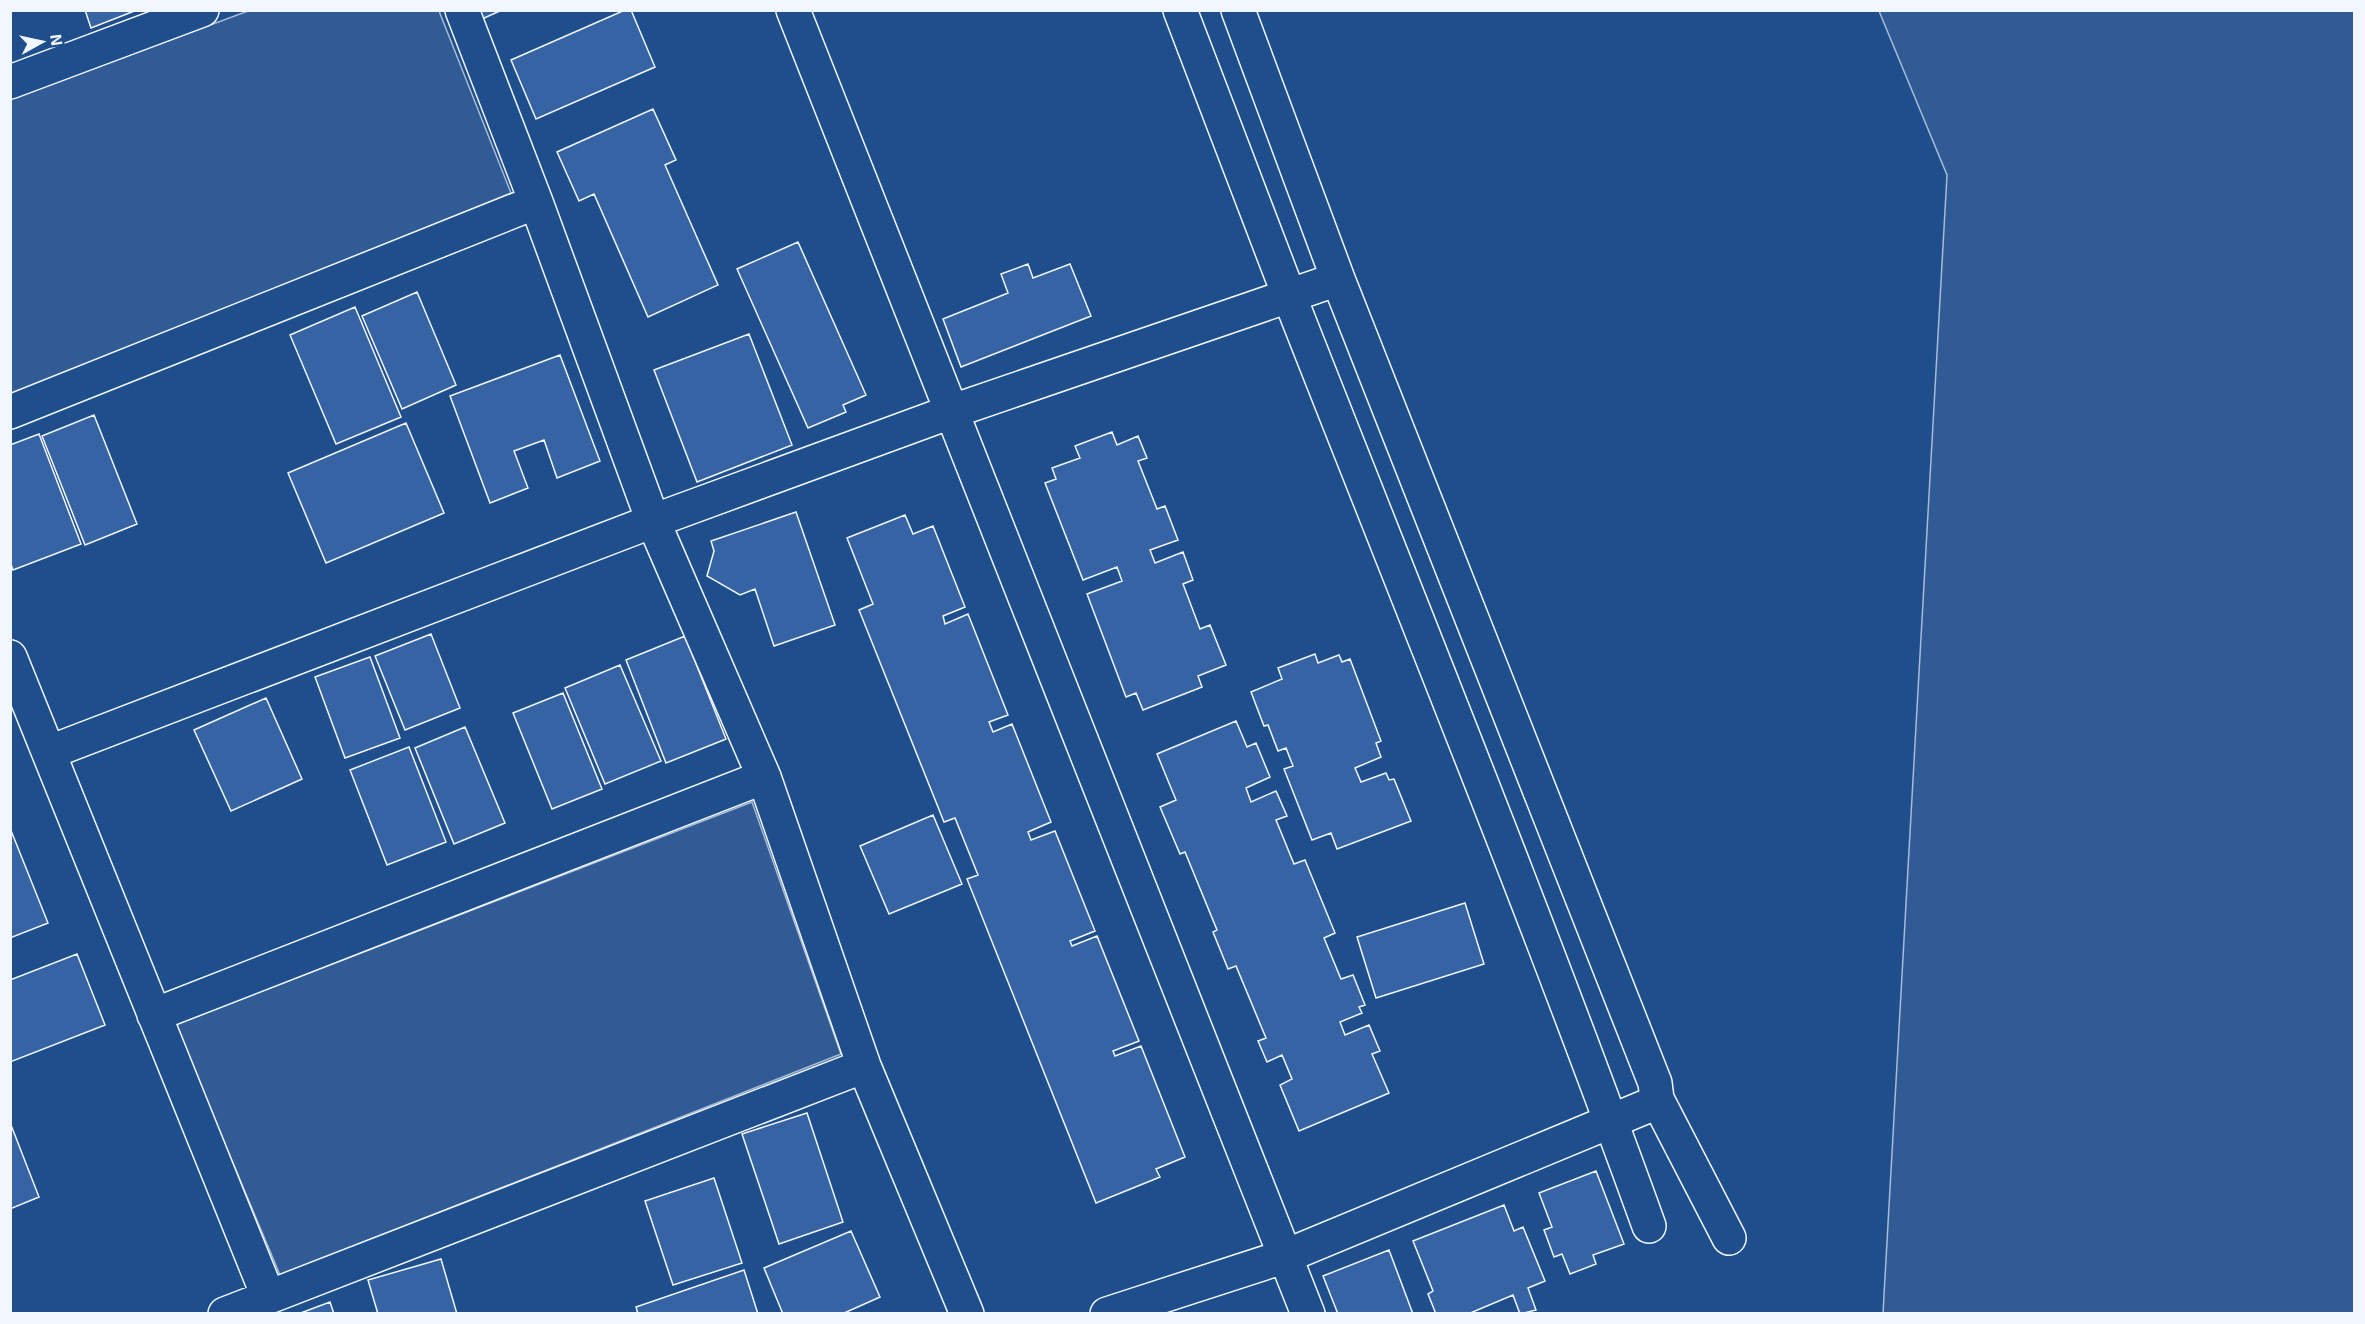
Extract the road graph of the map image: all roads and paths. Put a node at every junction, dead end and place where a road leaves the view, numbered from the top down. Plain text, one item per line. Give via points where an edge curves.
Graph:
1 (202, 10) edge
2 (462, 10) edge
3 (794, 10) edge
4 (1180, 10) edge
5 (1238, 10) edge
6 (10, 82) edge
7 (536, 202) junction
8 (1338, 279) junction
9 (1289, 296) junction
10 (953, 411) junction
11 (10, 412) edge
12 (653, 521) junction
13 (10, 657) edge
14 (50, 752) junction
15 (764, 777) junction
16 (154, 1015) junction
17 (864, 1066) junction
18 (1658, 1099) junction
19 (1611, 1121) junction
20 (1648, 1226) dead end
21 (1729, 1238) dead end
22 (1287, 1256) junction
23 (268, 1296) junction
24 (225, 1314) edge
25 (967, 1314) edge
26 (1107, 1314) edge
27 (1308, 1314) edge

1 - 6 street
2 - 7 street
3 - 10 street
4 - 9 street
5 - 8 street
7 - 11 street
7 - 12 street
8 - 9 street
8 - 18 street via 1655,1083
9 - 10 street
9 - 19 street
10 - 12 street
10 - 22 street
12 - 14 street
12 - 15 street
13 - 14 street
14 - 16 street
15 - 16 street
15 - 17 street
16 - 23 street
17 - 23 street
17 - 25 street
18 - 19 street
18 - 21 street
19 - 20 street
19 - 22 street
22 - 26 street
22 - 27 street
23 - 24 street

